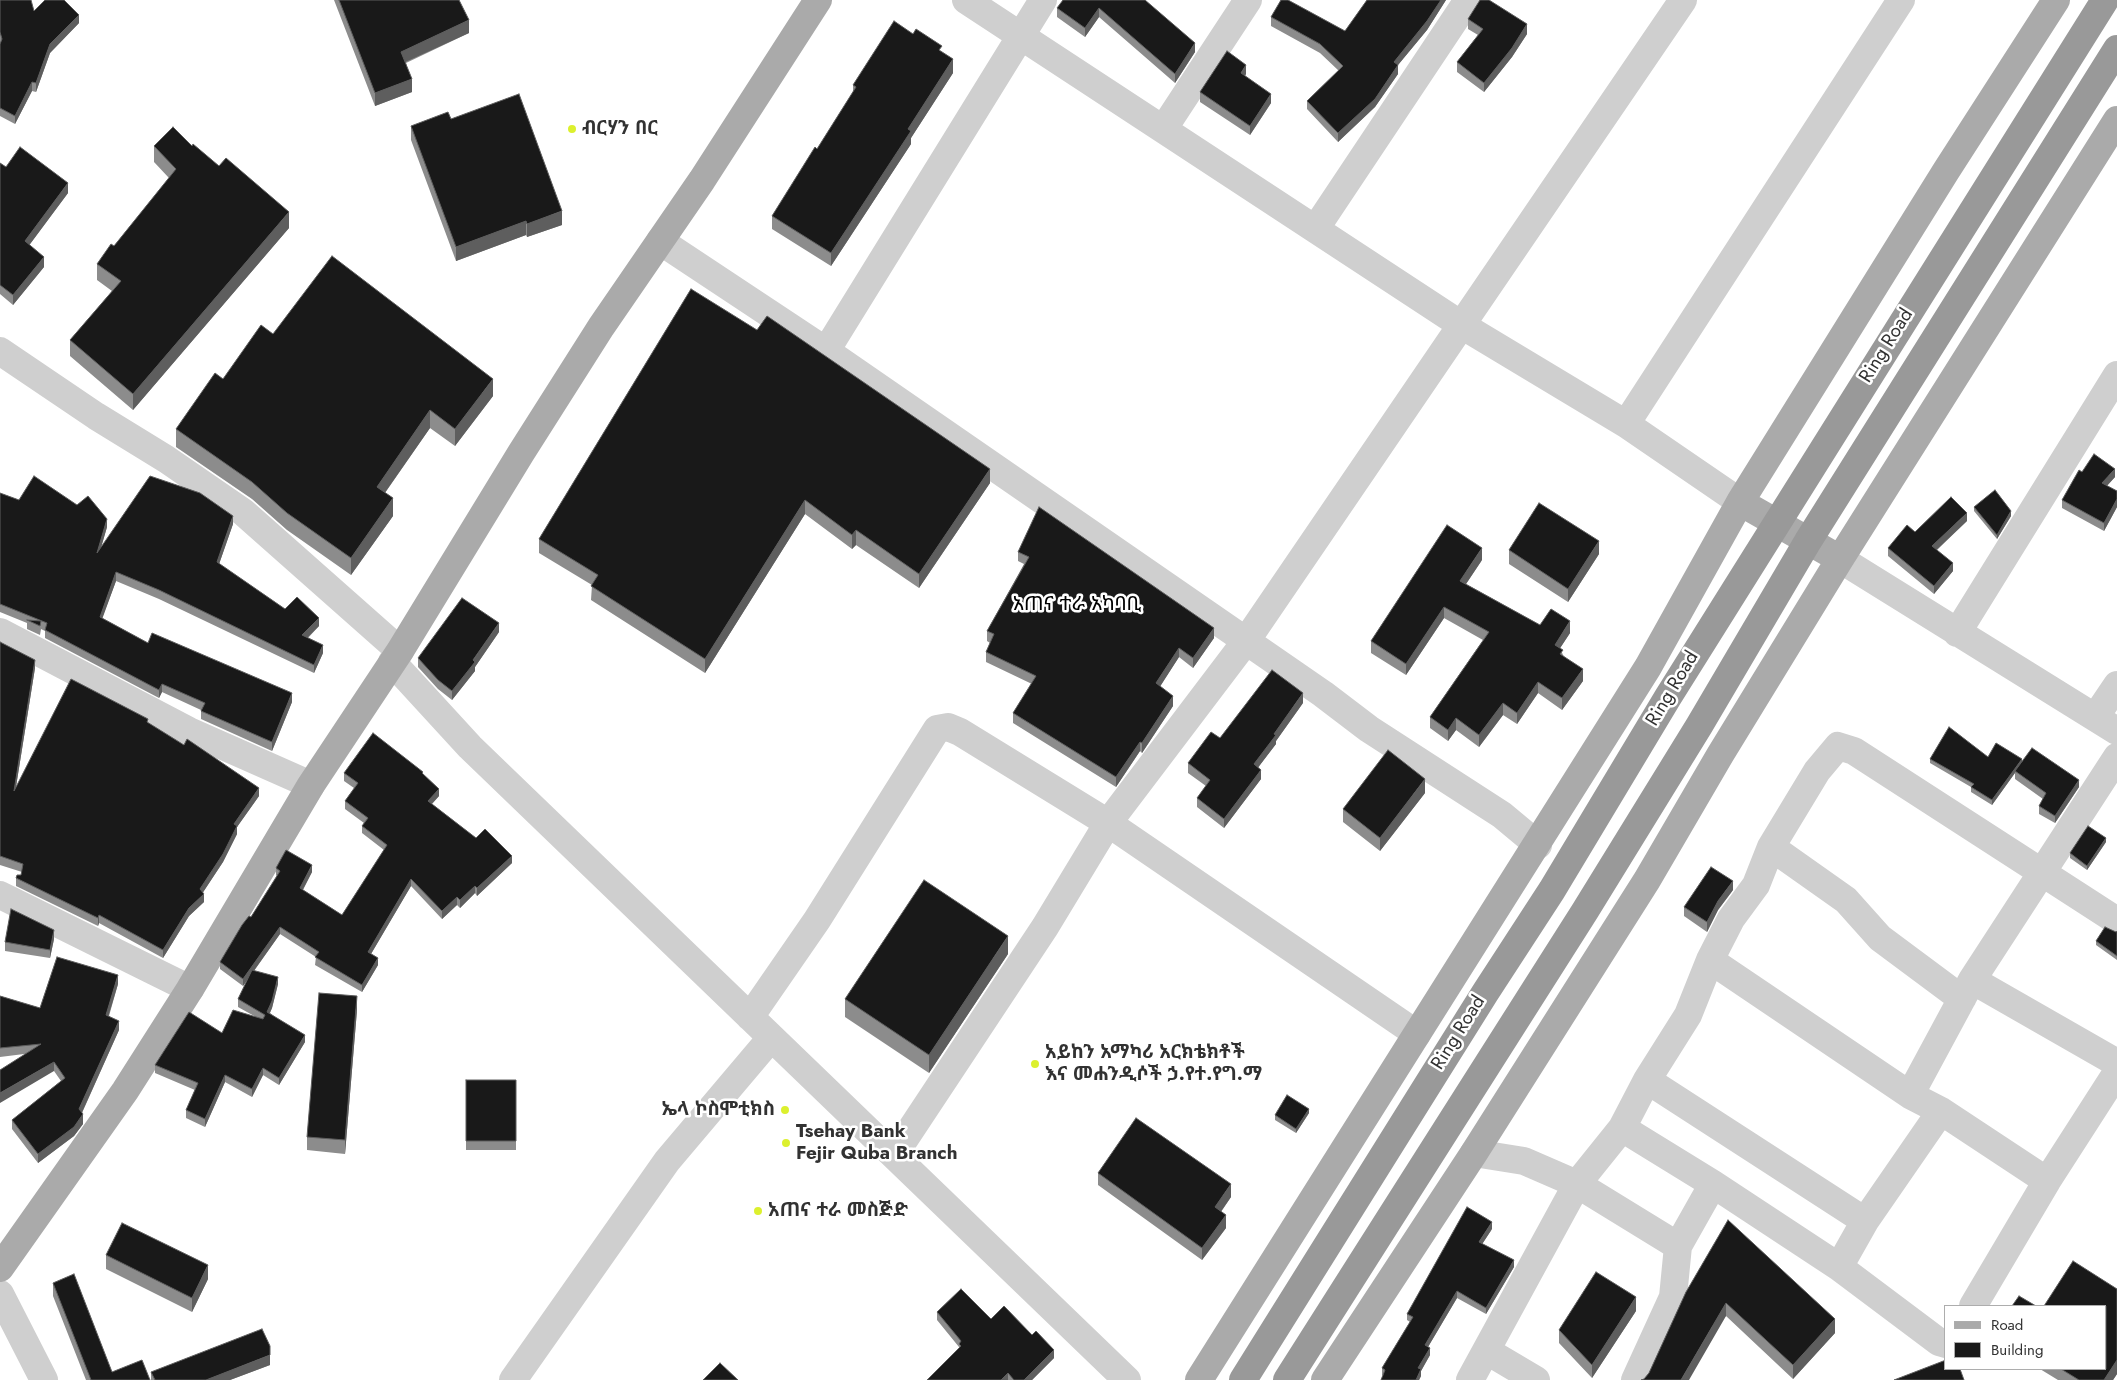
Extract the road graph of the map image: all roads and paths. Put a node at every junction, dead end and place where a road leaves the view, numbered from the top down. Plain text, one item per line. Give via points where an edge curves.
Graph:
1 (818, 0) edge
2 (966, 0) edge
3 (1043, 0) edge
4 (1248, 0) edge
5 (1468, 0) edge
6 (1683, 0) edge
7 (1901, 0) edge
8 (2056, 0) edge
9 (2105, 0) edge
10 (1021, 35) junction
11 (2117, 49) edge
12 (2117, 120) edge
13 (1164, 128) junction
14 (1316, 228) junction
15 (660, 241) junction
16 (1463, 326) junction
17 (0, 351) edge
18 (826, 351) junction
19 (2117, 375) edge
20 (1626, 424) junction
21 (1740, 502) junction
22 (1776, 522) junction
23 (1808, 541) junction
24 (1840, 558) junction
25 (0, 632) edge
26 (1958, 632) junction
27 (1246, 641) junction
28 (396, 656) junction
29 (2117, 685) edge
30 (2106, 723) edge
31 (2117, 757) edge
32 (311, 785) junction
33 (1108, 823) junction
34 (1538, 845) junction
35 (1771, 847) junction
36 (2042, 873) junction
37 (0, 895) edge
38 (2117, 921) edge
39 (1710, 960) junction
40 (190, 989) junction
41 (1967, 989) junction
42 (750, 1017) junction
43 (1417, 1034) junction
44 (771, 1038) junction
45 (2117, 1063) edge
46 (2117, 1072) edge
47 (1647, 1080) junction
48 (1910, 1095) junction
49 (1941, 1112) junction
50 (1622, 1128) junction
51 (1474, 1153) junction
52 (894, 1155) junction
53 (2047, 1181) junction
54 (1577, 1184) junction
55 (1713, 1184) junction
56 (1865, 1221) junction
57 (1678, 1246) junction
58 (1839, 1267) junction
59 (0, 1268) edge
60 (0, 1294) edge
61 (1974, 1305) edge
62 (1944, 1344) edge
63 (1487, 1350) junction
64 (44, 1380) edge
65 (513, 1380) edge
66 (1127, 1380) edge
67 (1199, 1380) edge
68 (1243, 1380) edge
69 (1287, 1380) edge
70 (1325, 1380) edge
71 (1470, 1380) edge
72 (1536, 1380) edge
73 (1635, 1380) edge

1 - 15 main road
2 - 10 street
3 - 10 street
4 - 13 street
5 - 14 street
6 - 16 street
7 - 20 street
8 - 21 main road
9 - 22 highway, Ring Road
10 - 13 street
10 - 18 street
11 - 23 highway, Ring Road
12 - 24 main road
13 - 14 street
14 - 16 street
15 - 18 street
15 - 28 main road via 601,327
16 - 20 street
16 - 27 street
17 - 28 street via 243,512
18 - 27 street
19 - 26 street
20 - 21 street
21 - 22 main road
21 - 34 main road via 1648,667
22 - 23 main road
22 - 68 highway, Ring Road via 1552,890
23 - 24 main road
23 - 69 highway, Ring Road via 1585,911
24 - 26 street
24 - 51 main road via 1647,880
25 - 32 street via 190,731
26 - 30 street
27 - 33 street
27 - 34 street via 1369,729 1502,815
28 - 32 main road
28 - 42 street via 470,747
29 - 30 street
31 - 36 street
32 - 40 main road
33 - 42 street via 960,732 948,727 937,729 817,920
33 - 43 street
33 - 52 street via 1034,943
34 - 43 main road
35 - 36 street via 1817,770 1838,746 1854,751
35 - 39 street via 1756,885 1730,919
35 - 41 street via 1846,900 1880,938
36 - 38 street
36 - 41 street
37 - 40 street
39 - 47 street via 1688,1015
39 - 48 street
40 - 59 main road via 125,1091
41 - 45 street
41 - 48 street
42 - 44 street
43 - 67 main road
44 - 52 street
44 - 65 street via 667,1162
46 - 53 street
47 - 50 street
47 - 56 street
48 - 49 street
49 - 53 street
49 - 56 street
50 - 54 street
50 - 55 street
51 - 54 street via 1524,1161
51 - 70 main road
52 - 66 street
53 - 61 street
54 - 57 street
54 - 63 street
55 - 57 street
55 - 58 street
56 - 58 street
57 - 73 street via 1673,1297
58 - 62 street
60 - 64 street
63 - 71 street
63 - 72 street

